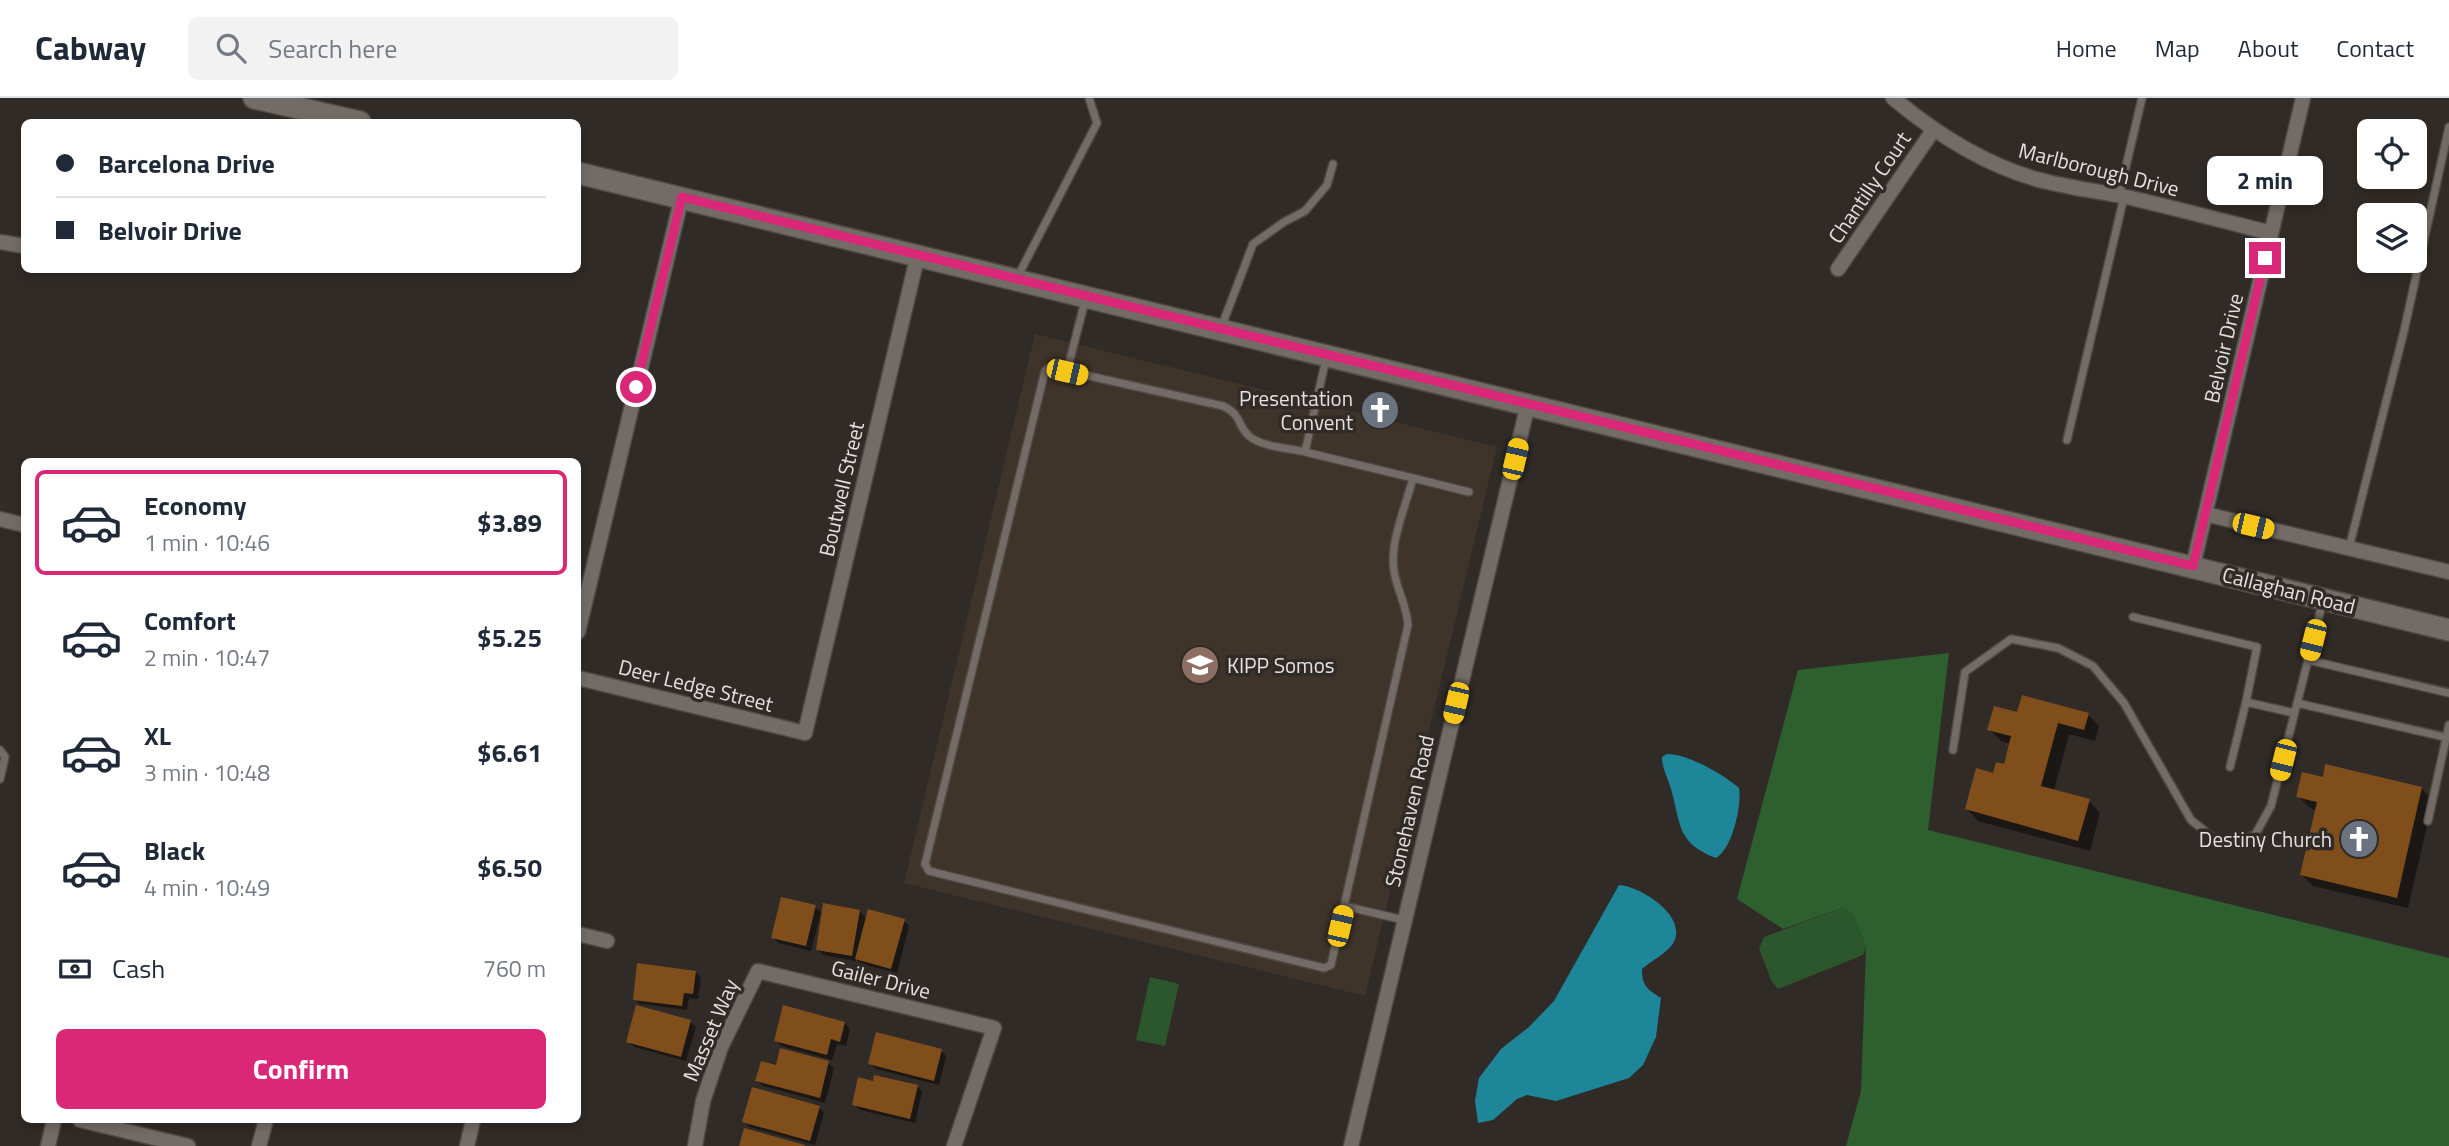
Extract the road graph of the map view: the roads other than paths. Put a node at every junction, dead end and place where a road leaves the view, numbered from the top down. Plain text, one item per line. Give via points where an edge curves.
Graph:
1 (254, 98) edge
2 (1089, 98) edge
3 (1893, 98) edge
4 (2142, 98) edge
5 (2303, 98) edge
6 (323, 118) edge
7 (2449, 127) edge
8 (1934, 129) junction
9 (1333, 164) dead end
10 (581, 174) edge
11 (682, 197) junction
12 (2122, 197) junction
13 (2271, 233) junction
14 (0, 242) edge
15 (21, 246) edge
16 (918, 254) junction
17 (1838, 269) dead end
18 (1017, 279) junction
19 (1086, 296) junction
20 (1221, 329) junction
21 (1327, 355) junction
22 (1067, 372) junction
23 (1528, 404) junction
24 (2067, 440) dead end
25 (1305, 452) junction
26 (1413, 478) junction
27 (1469, 492) dead end
28 (2205, 514) junction
29 (0, 519) edge
30 (21, 524) edge
31 (2349, 548) junction
32 (2193, 566) junction
33 (2449, 572) edge
34 (2323, 599) junction
35 (2133, 617) dead end
36 (581, 619) edge
37 (2449, 630) edge
38 (2308, 660) junction
39 (581, 679) edge
40 (2449, 693) edge
41 (2245, 702) junction
42 (2297, 704) junction
43 (2294, 713) junction
44 (2449, 725) edge
45 (805, 733) joint
46 (2448, 738) edge
47 (0, 750) edge
48 (1953, 750) dead end
49 (2230, 767) dead end
50 (0, 779) edge
51 (2428, 821) dead end
52 (1344, 906) junction
53 (1404, 920) junction
54 (581, 935) edge
55 (607, 941) dead end
56 (758, 971) joint
57 (53, 1123) edge
58 (92, 1123) edge
59 (265, 1123) edge
60 (472, 1123) edge
61 (48, 1146) edge
62 (188, 1146) edge
63 (260, 1146) edge
64 (467, 1146) edge
65 (695, 1146) edge
66 (954, 1146) edge
67 (1351, 1146) edge

1 - 6 main road
2 - 18 lane via 1097,123
3 - 8 street, Marlborough Drive
4 - 12 lane
5 - 13 street, Belvoir Drive
7 - 31 lane
8 - 12 street, Marlborough Drive via 1997,165 2035,179
8 - 17 street, Chantilly Court
9 - 20 lane via 1327,185 1305,211 1253,244
10 - 11 main road, Callaghan Road
11 - 16 main road, Callaghan Road
11 - 36 street
12 - 13 street, Marlborough Drive
12 - 24 lane
13 - 28 street, Belvoir Drive
14 - 15 street
16 - 18 main road, Callaghan Road
16 - 45 street, Boutwell Street
18 - 19 main road, Callaghan Road
19 - 20 main road, Callaghan Road
19 - 22 lane
20 - 21 main road, Callaghan Road
21 - 23 main road, Callaghan Road
21 - 25 lane
22 - 25 lane via 1223,406 1235,412 1249,436
22 - 52 lane via 1049,367 1045,371 925,864 929,871 1324,968 1331,965
23 - 32 main road, Callaghan Road
23 - 53 street, Stonehaven Road
25 - 26 lane
26 - 27 lane
26 - 52 lane via 1394,550 1394,570 1408,625
28 - 31 street
28 - 32 street, Belvoir Drive
29 - 30 street
31 - 33 street
32 - 34 main road, Callaghan Road
34 - 37 main road, Callaghan Road
34 - 38 lane
35 - 41 lane via 2257,647
38 - 40 lane
38 - 42 lane
39 - 45 street, Deer Ledge Street
41 - 43 lane
41 - 49 lane
42 - 43 lane
42 - 46 lane
43 - 48 lane via 2271,806 2255,835 2221,844 2191,820 2124,703 2093,666 2058,648 2011,639 1965,672
44 - 46 lane
46 - 51 lane
47 - 50 lane via 5,757
52 - 53 lane
53 - 67 street, Stonehaven Road
54 - 55 street
56 - 65 street, Masset Way via 721,1047
56 - 66 street, Gailer Drive via 994,1028
57 - 61 street
58 - 62 street
59 - 63 street
60 - 64 street

